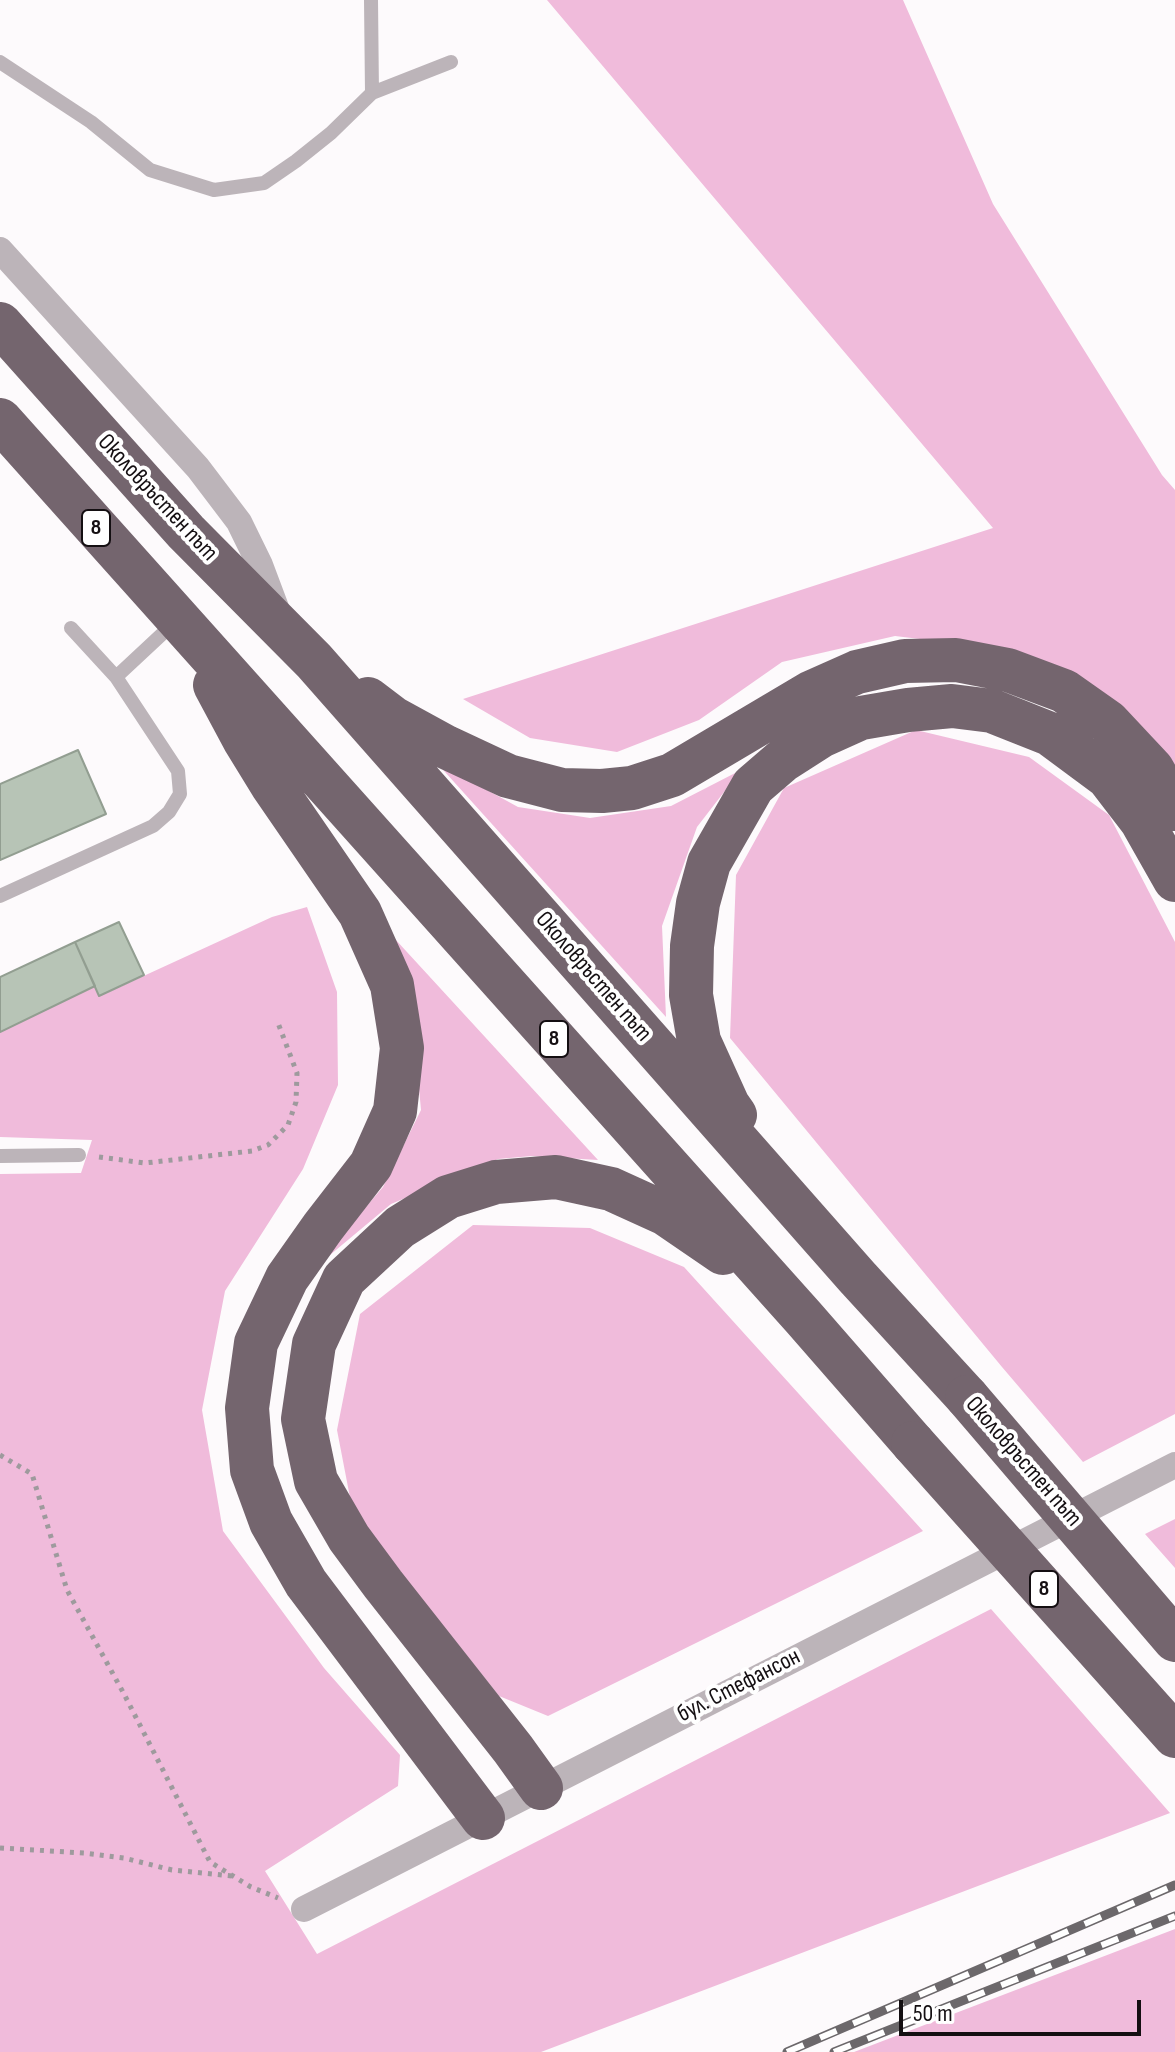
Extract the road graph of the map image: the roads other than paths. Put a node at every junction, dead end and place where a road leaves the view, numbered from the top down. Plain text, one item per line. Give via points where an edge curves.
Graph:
1 (371, 0) edge
2 (0, 62) edge
3 (451, 62) dead end
4 (372, 93) junction
5 (0, 250) edge
6 (0, 324) edge
7 (0, 420) edge
8 (185, 627) junction
9 (71, 628) dead end
10 (301, 648) junction
11 (116, 677) junction
12 (1175, 809) edge
13 (1175, 880) edge
14 (0, 896) edge
15 (79, 1155) road end
16 (0, 1156) edge
17 (857, 1277) junction
18 (803, 1317) junction
19 (1175, 1465) edge
20 (1175, 1640) edge
21 (1175, 1736) edge
22 (541, 1788) junction
23 (483, 1818) junction
24 (304, 1909) road end

1 - 4 lane
2 - 4 lane via 91,122 150,170 214,190 264,183 331,133
3 - 4 lane
5 - 10 street via 198,468 239,522 272,600
6 - 10 highway, Околовръстен път via 186,532
7 - 8 highway, 8
8 - 11 lane
8 - 18 highway, 8
8 - 23 highway via 245,741 360,913 392,985 402,1048 395,1111 371,1165 287,1278 256,1343 247,1408 252,1470 271,1522 306,1583
9 - 11 lane
10 - 12 highway via 393,718 446,747 508,776 562,790 602,791 672,775 812,692 857,672 905,661 956,660 1008,670 1064,691 1108,722 1152,769
10 - 17 highway, Околовръстен път
11 - 14 lane via 178,771 180,794 153,826
13 - 17 highway via 1141,820 1108,777 1050,734 992,711 952,706 861,718 808,744 753,786 709,863 698,903 691,995 699,1041 728,1105
15 - 16 lane
17 - 20 highway, Околовръстен път, bridge
18 - 21 highway, 8, bridge
18 - 22 highway via 666,1214 611,1189 556,1177 496,1182 448,1197 400,1227 344,1279 314,1344 303,1419 316,1481 349,1538
19 - 22 street, бул. Стефансон
22 - 23 street, бул. Стефансон
23 - 24 street, бул. Стефансон

